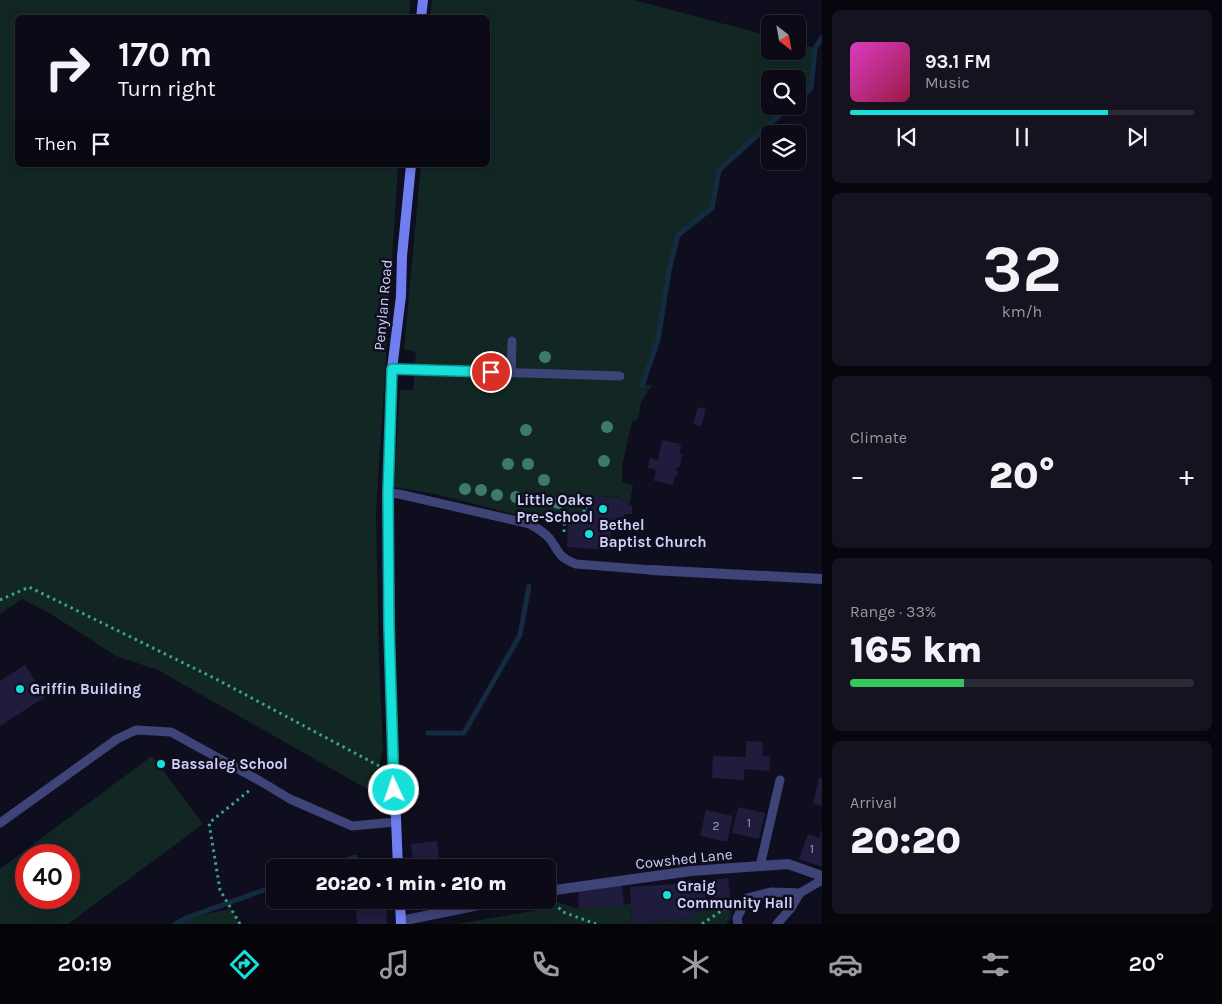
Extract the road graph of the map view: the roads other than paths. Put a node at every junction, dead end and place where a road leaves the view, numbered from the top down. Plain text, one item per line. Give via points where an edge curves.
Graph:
1 (423, 0) edge
2 (421, 15) edge
3 (411, 167) edge
4 (512, 341) dead end
5 (392, 369) junction
6 (511, 372) junction
7 (620, 376) dead end
8 (388, 493) junction
9 (651, 570) joint
10 (822, 579) edge
11 (780, 780) dead end
12 (396, 822) junction
13 (0, 823) edge
14 (398, 859) edge
15 (760, 866) junction
16 (822, 878) edge
17 (556, 890) edge
18 (800, 893) junction
19 (400, 909) edge
20 (463, 909) edge
21 (401, 923) edge
22 (738, 924) edge
23 (777, 924) edge

1 - 2 street
3 - 5 street, Penylan Road
4 - 6 lane
5 - 6 lane
5 - 8 street, Penylan Road
6 - 7 lane
8 - 9 lane via 530,524 542,531 565,560 576,564
8 - 12 street, Penylan Road via 389,644
9 - 10 street
11 - 15 lane
12 - 13 lane via 352,826 290,799 171,732 136,730 117,739
12 - 14 street, Penylan Road
15 - 16 street, Cowshed Lane via 788,864
15 - 17 street, Cowshed Lane via 691,871
16 - 18 lane
18 - 22 lane via 771,892 747,898
18 - 23 lane
19 - 21 street
20 - 21 street

